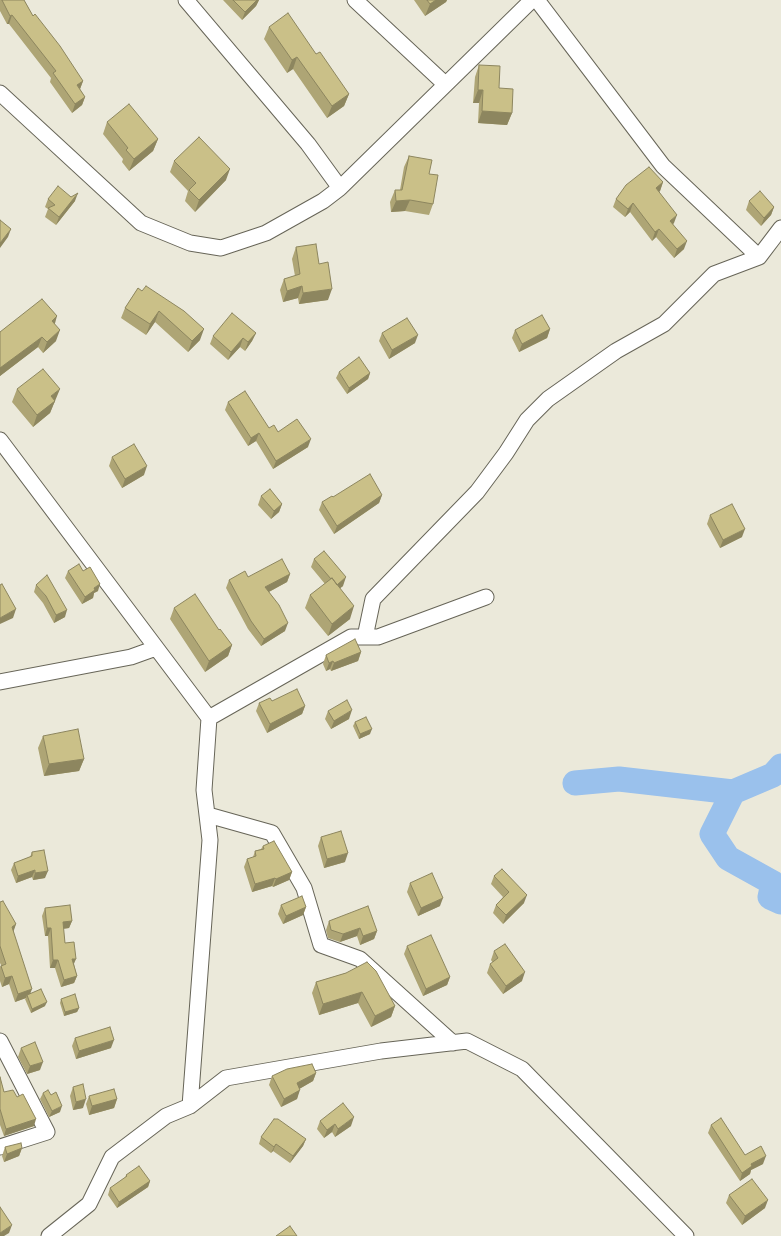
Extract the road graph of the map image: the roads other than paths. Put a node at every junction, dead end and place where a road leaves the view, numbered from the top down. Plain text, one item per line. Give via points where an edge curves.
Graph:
1 (186, 0) edge
2 (355, 0) edge
3 (532, 0) edge
4 (537, 0) edge
5 (445, 84) junction
6 (0, 93) edge
7 (340, 188) junction
8 (781, 228) edge
9 (759, 257) junction
10 (0, 440) edge
11 (486, 597) dead end
12 (365, 637) junction
13 (156, 648) junction
14 (0, 682) edge
15 (209, 718) junction
16 (208, 815) junction
17 (0, 1041) edge
18 (453, 1043) junction
19 (190, 1106) junction
20 (0, 1147) edge
21 (49, 1236) edge
22 (686, 1236) edge

1 - 7 street via 308,144
2 - 5 street
3 - 5 street
4 - 9 street via 663,166
5 - 7 street
6 - 7 street via 141,223 190,243 221,248 266,232
8 - 9 street
9 - 12 street via 714,274 664,324 616,351 548,399 527,420 477,492 373,599
10 - 13 street
11 - 12 street via 378,637
12 - 15 street via 350,637
13 - 14 street via 131,657
13 - 15 street
15 - 16 street via 204,790
16 - 18 street via 272,833 304,888 321,946 360,959
16 - 19 street via 210,840
17 - 20 street via 47,1132
18 - 19 street via 381,1051 226,1078
18 - 22 street via 467,1041 522,1069
19 - 21 street via 166,1116 112,1157 89,1204

